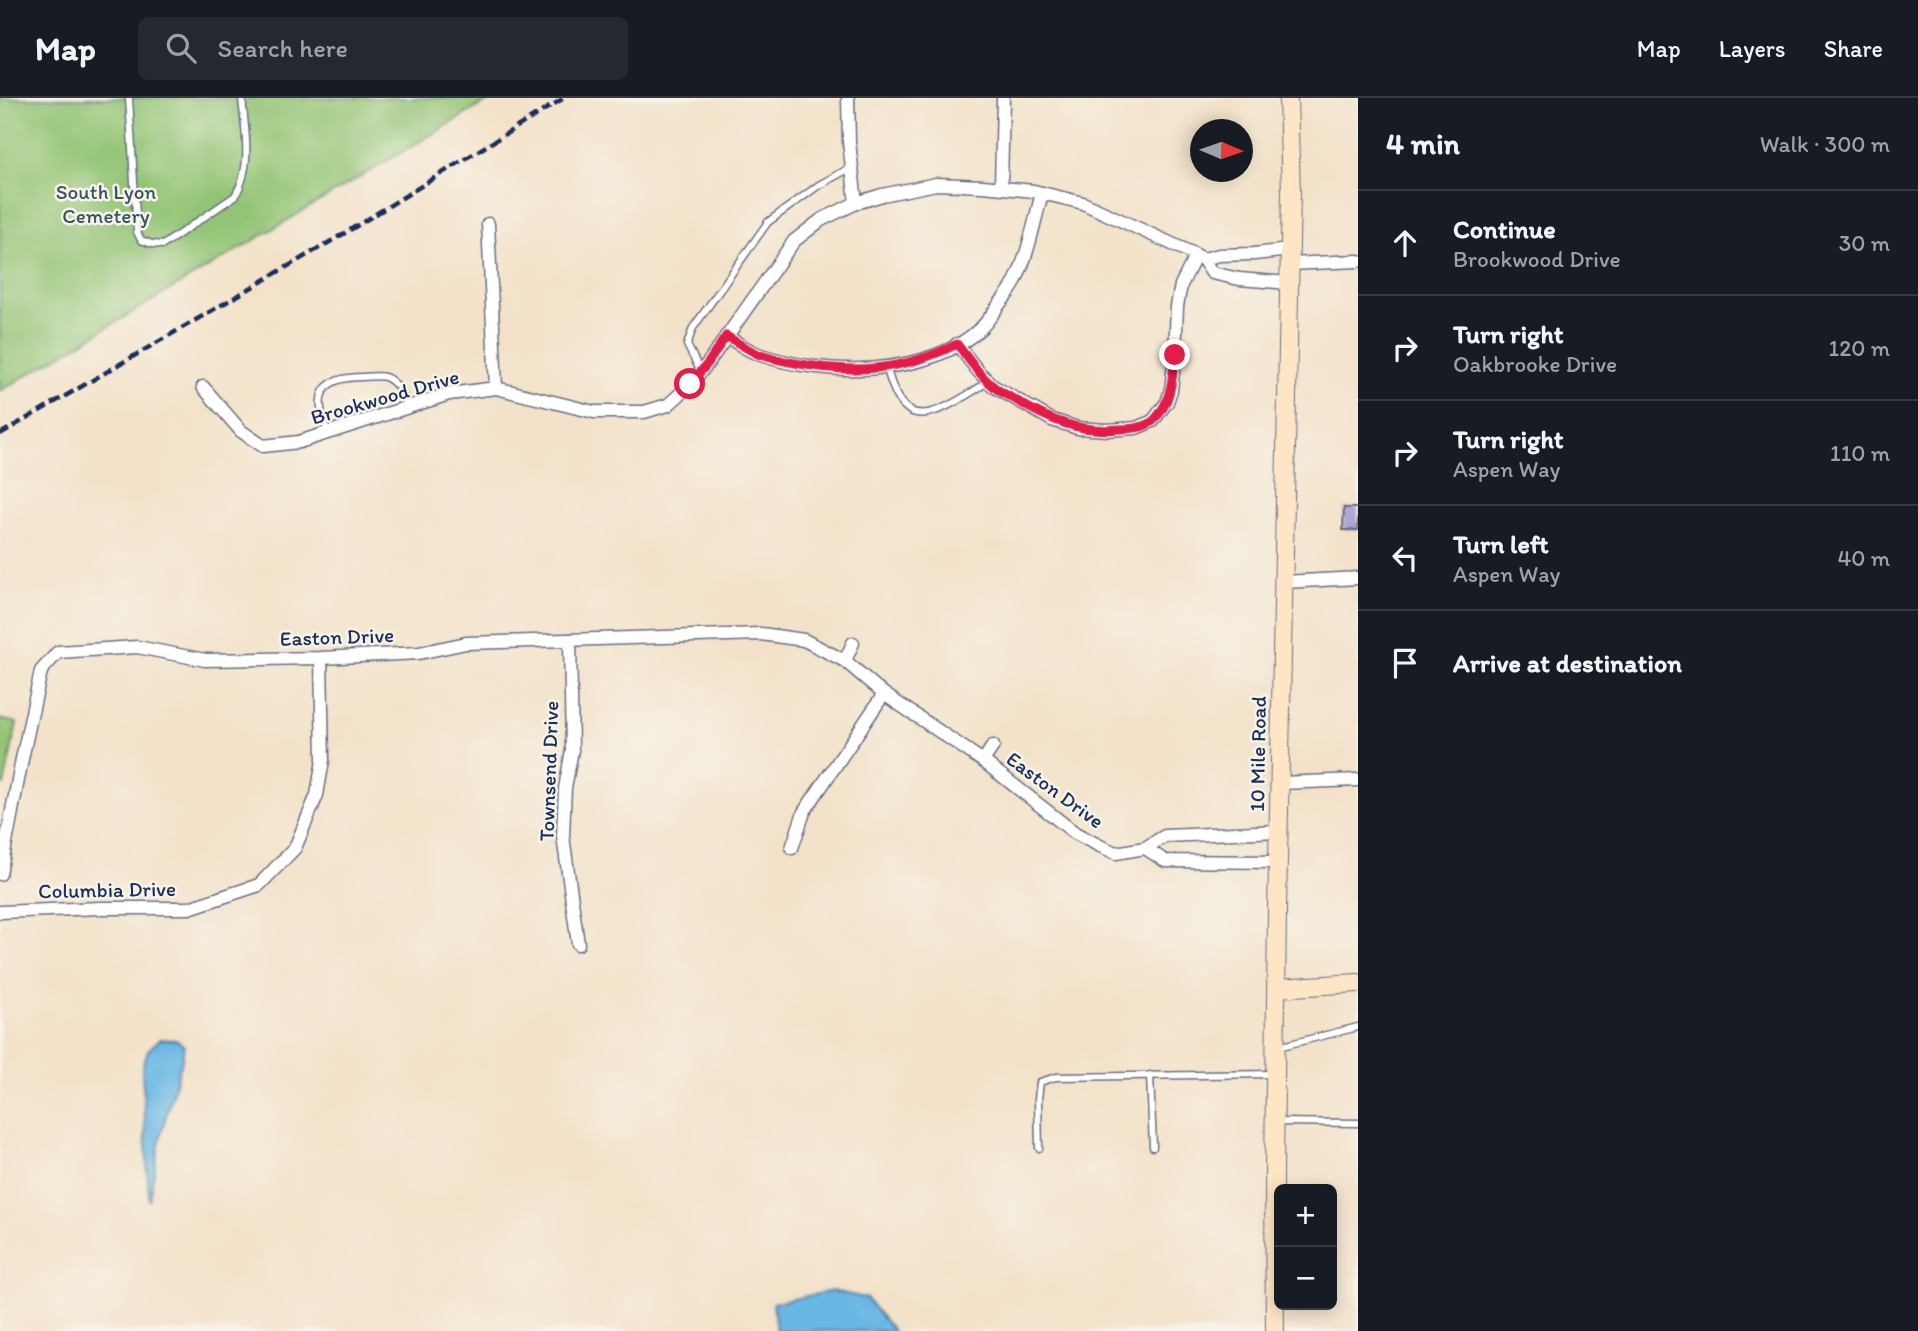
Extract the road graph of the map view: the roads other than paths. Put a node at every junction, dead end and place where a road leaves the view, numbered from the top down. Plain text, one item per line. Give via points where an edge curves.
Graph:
1 (129, 98) edge
2 (242, 98) edge
3 (848, 98) edge
4 (1003, 98) edge
5 (1288, 98) edge
6 (852, 167) junction
7 (1001, 187) junction
8 (1041, 193) junction
9 (856, 203) junction
10 (488, 225) dead end
11 (1199, 257) junction
12 (1289, 257) junction
13 (1358, 261) edge
14 (1289, 283) junction
15 (726, 336) junction
16 (957, 344) junction
17 (886, 367) junction
18 (701, 372) junction
19 (988, 382) junction
20 (203, 387) dead end
21 (496, 388) junction
22 (409, 407) junction
23 (328, 432) junction
24 (1358, 578) edge
25 (1284, 582) junction
26 (570, 640) junction
27 (853, 643) dead end
28 (321, 658) junction
29 (845, 661) junction
30 (884, 695) junction
31 (993, 746) dead end
32 (983, 761) junction
33 (1358, 780) edge
34 (1280, 783) junction
35 (1279, 831) junction
36 (792, 848) dead end
37 (1145, 848) junction
38 (1279, 862) junction
39 (0, 874) edge
40 (0, 912) edge
41 (579, 943) dead end
42 (1358, 983) edge
43 (1277, 988) junction
44 (1358, 1027) edge
45 (1276, 1048) junction
46 (1276, 1074) junction
47 (1150, 1076) junction
48 (1275, 1122) junction
49 (1358, 1123) edge
50 (1153, 1147) dead end
51 (1039, 1148) dead end
52 (1275, 1331) edge

1 - 2 lane via 137,232 141,240 163,245 235,196 242,184 247,166
3 - 6 street
4 - 7 street
5 - 12 main road, 10 Mile Road
6 - 9 street
6 - 18 lane via 768,222 692,328 687,345
7 - 8 street, Brookwood Drive
7 - 9 street, Brookwood Drive via 936,184
8 - 11 street, Brookwood Drive via 1083,203
8 - 16 street via 1013,286 982,327
9 - 15 street, Brookwood Drive via 821,220 793,241
10 - 21 street
11 - 12 street
11 - 14 street, Brookwood Drive via 1213,273
11 - 19 street via 1181,285 1171,390 1153,422 1117,430 1078,428 1052,421
12 - 13 street
12 - 14 main road, 10 Mile Road
14 - 25 main road, 10 Mile Road
15 - 17 street via 755,353 779,360 821,368
15 - 18 street, Brookwood Drive
16 - 17 street via 936,355
16 - 19 street
17 - 19 lane via 896,396 908,410 922,415
18 - 21 street, Brookwood Drive via 668,405 644,412 594,412
20 - 23 street, Brookwood Drive via 241,431 263,446 299,442
21 - 22 street, Brookwood Drive via 449,394
22 - 23 street, Brookwood Drive
22 - 23 lane via 398,387 385,377 348,377 330,384 319,399
24 - 25 street
25 - 34 main road, 10 Mile Road
26 - 28 street, Easton Drive via 466,643 419,653
26 - 29 street, Easton Drive via 761,634 804,640
26 - 41 street, Townsend Drive via 572,750 563,836
27 - 29 street
28 - 39 street, Easton Drive via 205,660 137,647 58,652 41,671
28 - 40 street, Columbia Drive via 323,760 317,795 295,848 259,885 189,908
29 - 30 street, Easton Drive
30 - 32 street, Easton Drive
30 - 36 street via 804,812
31 - 32 street, Easton Drive
32 - 37 street, Easton Drive via 1075,833 1116,853
33 - 34 street
34 - 35 main road, 10 Mile Road
35 - 37 street, Easton Drive via 1165,836
35 - 38 main road, 10 Mile Road
37 - 38 street, Easton Drive via 1165,861
38 - 43 main road, 10 Mile Road
42 - 43 main road
43 - 45 main road, 10 Mile Road
44 - 45 lane
45 - 46 main road, 10 Mile Road
46 - 47 lane
46 - 48 main road, 10 Mile Road
47 - 50 lane
47 - 51 lane via 1056,1077 1040,1082
48 - 49 lane
48 - 52 main road, 10 Mile Road

